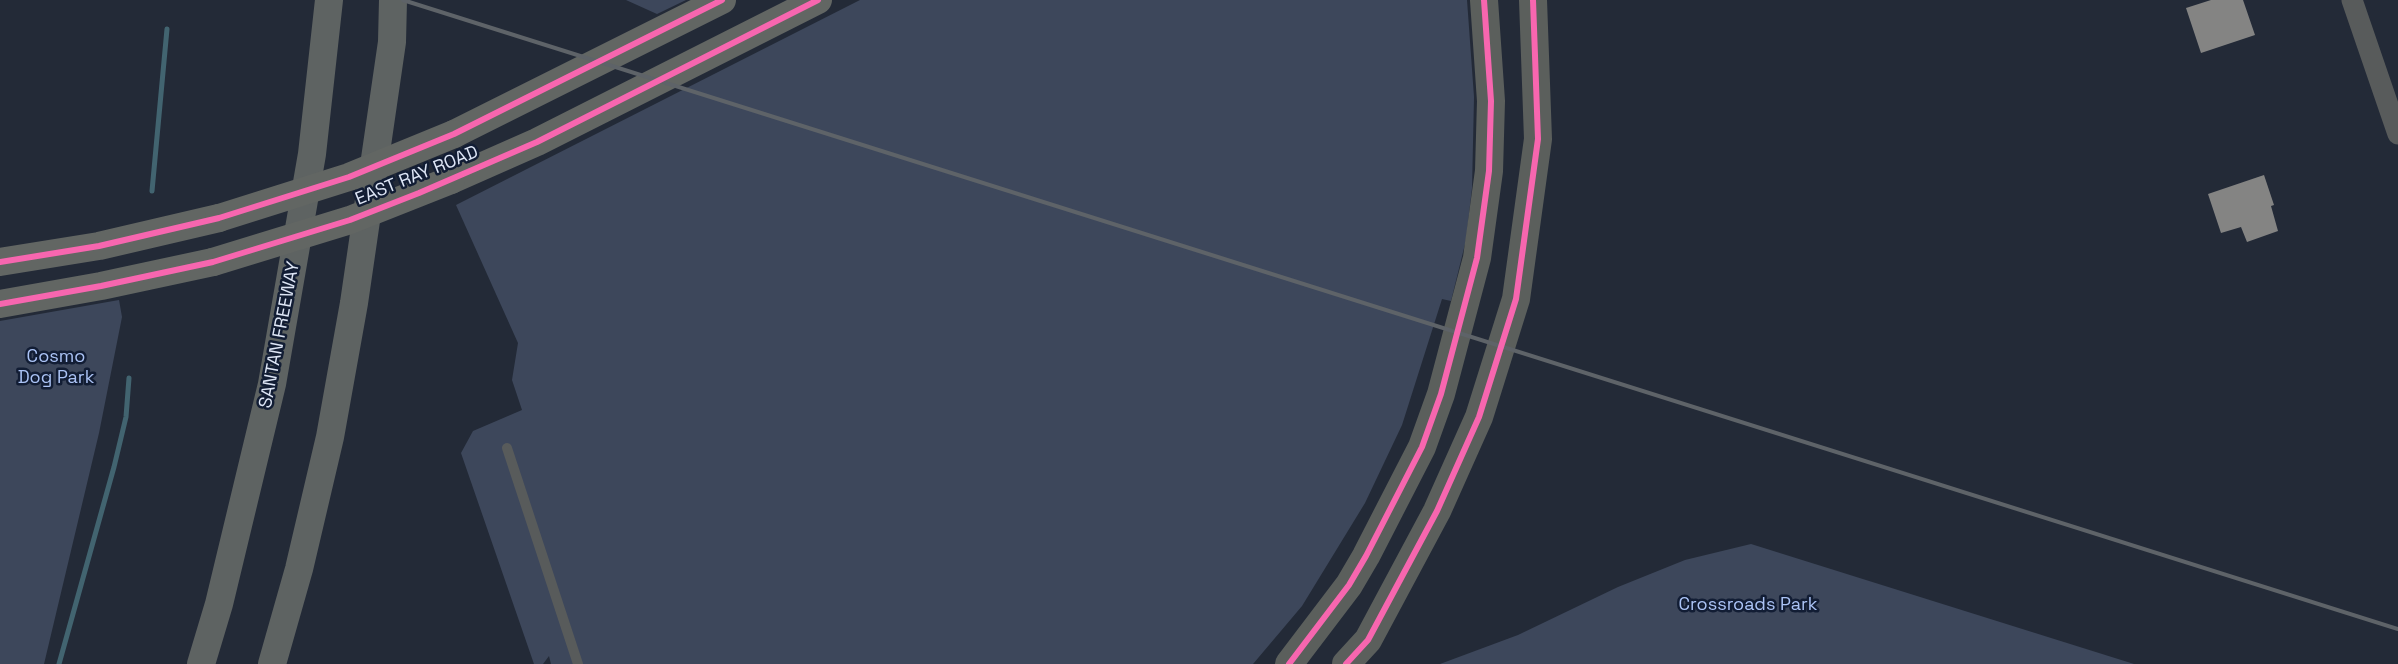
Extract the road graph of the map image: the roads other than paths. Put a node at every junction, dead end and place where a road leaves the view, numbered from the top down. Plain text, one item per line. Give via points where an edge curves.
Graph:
1 (329, 0) edge
2 (393, 0) edge
3 (722, 0) edge
4 (818, 0) edge
5 (1484, 0) edge
6 (1533, 0) edge
7 (2352, 0) edge
8 (2394, 108) edge
9 (2398, 134) edge
10 (0, 262) edge
11 (0, 304) edge
12 (507, 448) dead end
13 (201, 664) edge
14 (272, 664) edge
15 (578, 664) edge
16 (1289, 664) edge
17 (1346, 664) edge

1 - 13 highway, SANTAN FREEWAY via 312,154 272,384 219,604
2 - 14 highway via 390,52 354,303 331,427 299,569
3 - 10 main road, EAST RAY ROAD, bridge via 454,134 349,177 219,218 99,246
4 - 11 main road, EAST RAY ROAD, bridge via 554,133 451,180 350,220 212,262
5 - 16 main road via 1491,101 1487,188 1477,258 1441,394 1422,447 1371,547 1349,585
6 - 17 main road via 1538,139 1516,299 1479,417 1437,511 1368,640
7 - 8 street
8 - 9 street
12 - 15 lane

